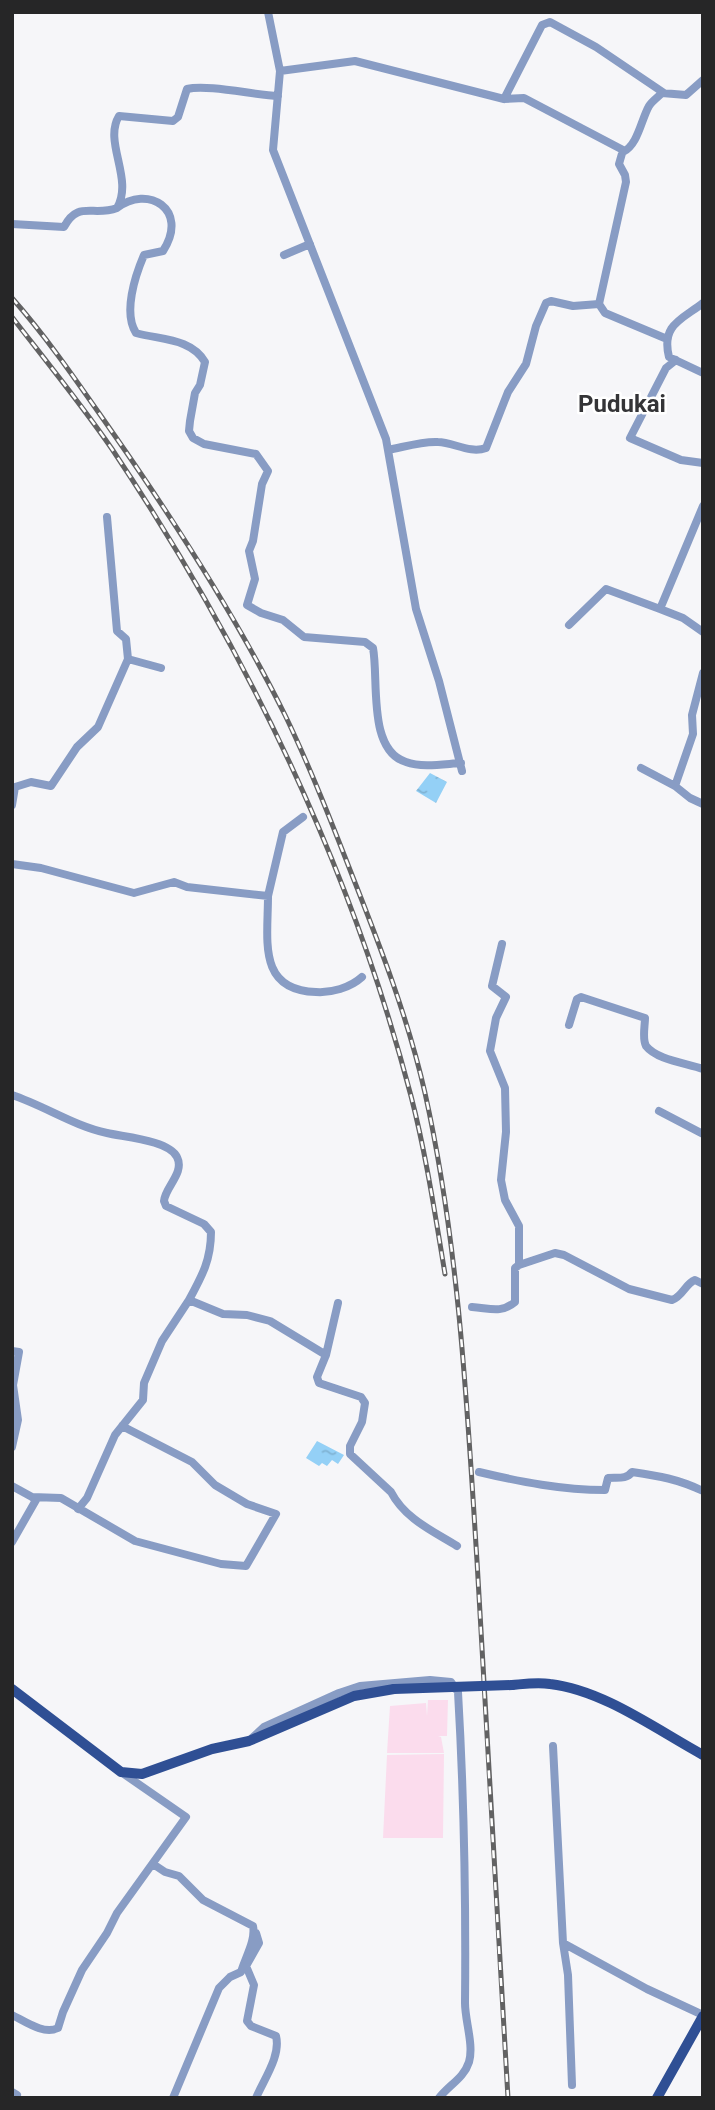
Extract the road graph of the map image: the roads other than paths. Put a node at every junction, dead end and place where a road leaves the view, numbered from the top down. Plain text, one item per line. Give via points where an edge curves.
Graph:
1 (268, 12) edge
2 (280, 71) junction
3 (703, 80) edge
4 (664, 93) junction
5 (278, 96) junction
6 (504, 99) junction
7 (623, 152) junction
8 (117, 208) junction
9 (12, 224) edge
10 (310, 244) junction
11 (284, 255) dead end
12 (703, 303) edge
13 (599, 304) junction
14 (667, 339) junction
15 (676, 360) junction
16 (703, 373) edge
17 (388, 450) junction
18 (703, 463) edge
19 (703, 506) edge
20 (107, 517) dead end
21 (660, 609) junction
22 (569, 625) dead end
23 (703, 632) edge
24 (128, 659) junction
25 (161, 668) dead end
26 (703, 673) edge
27 (641, 768) dead end
28 (14, 785) edge
29 (675, 786) junction
30 (703, 804) edge
31 (12, 805) edge
32 (303, 817) dead end
33 (12, 864) edge
34 (268, 896) junction
35 (502, 944) dead end
36 (362, 977) dead end
37 (569, 1025) dead end
38 (703, 1069) edge
39 (12, 1095) edge
40 (659, 1111) dead end
41 (703, 1134) edge
42 (519, 1265) junction
43 (703, 1284) edge
44 (189, 1300) junction
45 (338, 1303) dead end
46 (472, 1307) dead end
47 (12, 1350) edge
48 (326, 1355) junction
49 (122, 1426) junction
50 (12, 1447) edge
51 (479, 1472) dead end
52 (12, 1486) edge
53 (703, 1491) edge
54 (32, 1497) junction
55 (78, 1508) junction
56 (12, 1542) edge
57 (457, 1546) dead end
58 (12, 1689) edge
59 (249, 1741) junction
60 (554, 1746) dead end
61 (703, 1755) edge
62 (121, 1772) junction
63 (153, 1864) junction
64 (254, 1929) junction
65 (563, 1943) junction
66 (12, 2015) edge
67 (703, 2016) edge
68 (572, 2085) dead end
69 (12, 2092) edge
70 (15, 2098) edge
71 (173, 2098) edge
72 (256, 2098) edge
73 (439, 2098) edge
74 (657, 2098) edge

1 - 2 street
2 - 5 street
2 - 6 street via 355,61
3 - 4 street via 687,95
4 - 6 street via 550,22 542,24
4 - 7 street via 650,104 634,142
5 - 8 street via 197,87 187,89 173,121 119,116 114,136 123,194
5 - 10 street via 273,150
6 - 7 street via 524,98
7 - 13 street via 619,164 626,182
8 - 9 street via 77,212 64,227
8 - 17 street via 125,201 150,201 162,204 170,213 172,226 163,251 145,255 140,264 131,326 136,333 198,349 203,358 190,421 193,438 257,454 268,471 249,551 255,579 247,605 283,620 304,637 365,642 373,648 378,723 398,758 409,764 462,767 416,610
10 - 11 street
10 - 17 street
12 - 14 street via 670,328
13 - 14 street via 605,313
13 - 17 street via 546,303 526,364 508,392 486,448 438,442
14 - 15 street via 669,357
15 - 16 street
15 - 18 street via 666,368 630,438 681,460
19 - 21 street
20 - 24 street via 117,631 126,639
21 - 22 street via 606,589
21 - 23 street
24 - 25 street
24 - 28 street via 98,727 76,747 51,786
26 - 29 street via 692,715 693,734
27 - 29 street
28 - 31 street
29 - 30 street
32 - 34 street via 283,832
33 - 34 street via 134,893 174,882
34 - 36 street via 271,963 274,975 286,987 327,993
35 - 42 street via 492,986 506,997 496,1018 490,1051 505,1088 500,1180 519,1226
37 - 38 street via 581,996 645,1018 646,1046 659,1056
39 - 44 street via 93,1129 133,1136 173,1152 178,1167 165,1192 166,1206 211,1232 211,1251
40 - 41 street
42 - 43 street via 555,1253 564,1255 629,1289 673,1300 690,1282
42 - 46 street via 515,1268 515,1302 499,1311
44 - 48 street via 223,1314 270,1321
44 - 49 street via 162,1341 144,1383 143,1400
45 - 48 street
47 - 50 street via 19,1352 13,1385 18,1420
48 - 57 street via 319,1383 361,1397 365,1403 350,1446 353,1459 419,1524
49 - 55 street via 87,1499
49 - 55 street via 192,1462 215,1485 247,1504 276,1514 246,1566 221,1564 135,1541
51 - 53 street via 587,1492 605,1490 608,1478 623,1478 632,1472 673,1478
52 - 54 street
54 - 55 street via 61,1498
54 - 56 street via 36,1500
58 - 62 main road
59 - 61 main road, bridge via 354,1696 394,1689 550,1684 611,1704
59 - 62 main road via 142,1774
59 - 73 street via 264,1727 359,1686 430,1680 451,1682 458,1692 470,2059 463,2076
60 - 65 street
62 - 63 street via 186,1817
63 - 64 street via 179,1876 203,1900
63 - 66 street via 82,1970 58,2028 43,2030
64 - 71 street via 240,1972 219,1988
64 - 72 street via 259,1943 246,1966 254,1985 247,2021 276,2036 278,2044
65 - 67 street
65 - 68 street
67 - 74 main road
69 - 70 street

